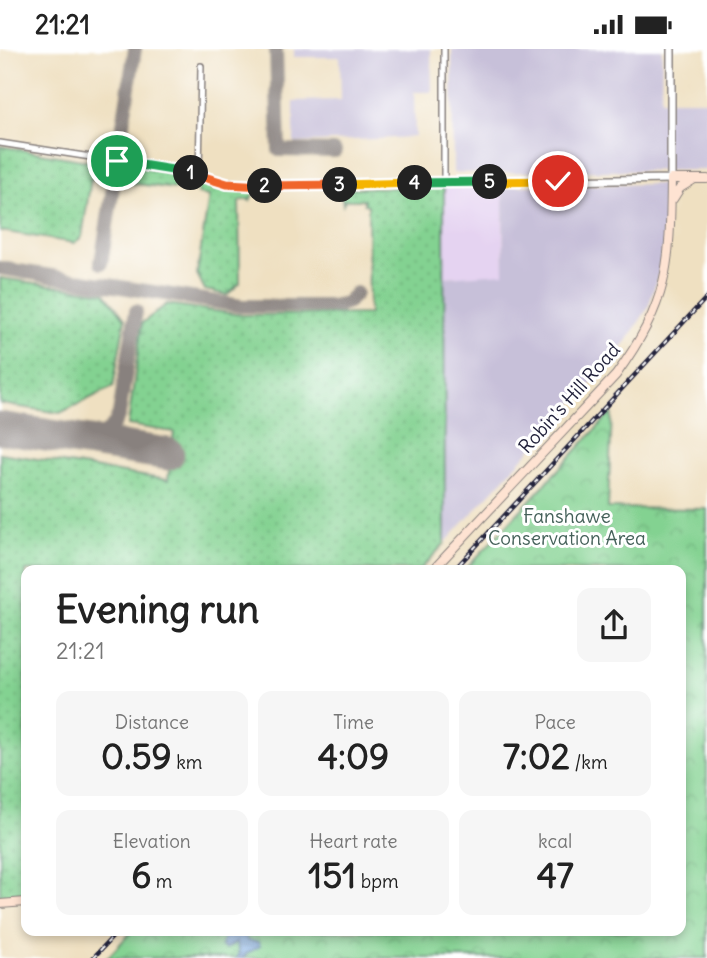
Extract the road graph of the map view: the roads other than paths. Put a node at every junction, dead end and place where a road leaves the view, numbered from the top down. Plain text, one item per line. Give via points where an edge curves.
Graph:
1 (444, 49) edge
2 (671, 49) edge
3 (201, 66) dead end
4 (0, 143) edge
5 (149, 166) joint
6 (199, 175) junction
7 (671, 179) junction
8 (703, 179) edge
9 (444, 183) junction
10 (671, 205) junction
11 (438, 565) edge
12 (21, 902) edge
13 (0, 904) edge

1 - 9 street
2 - 7 street, Robin's Hill Road
3 - 6 street
4 - 5 street
5 - 6 street
6 - 9 street via 227,184 257,186
7 - 8 main road
7 - 9 street
7 - 10 main road, Robin's Hill Road
8 - 10 main road via 680,188
10 - 11 main road, Robin's Hill Road via 666,279 640,341 615,375
12 - 13 main road

